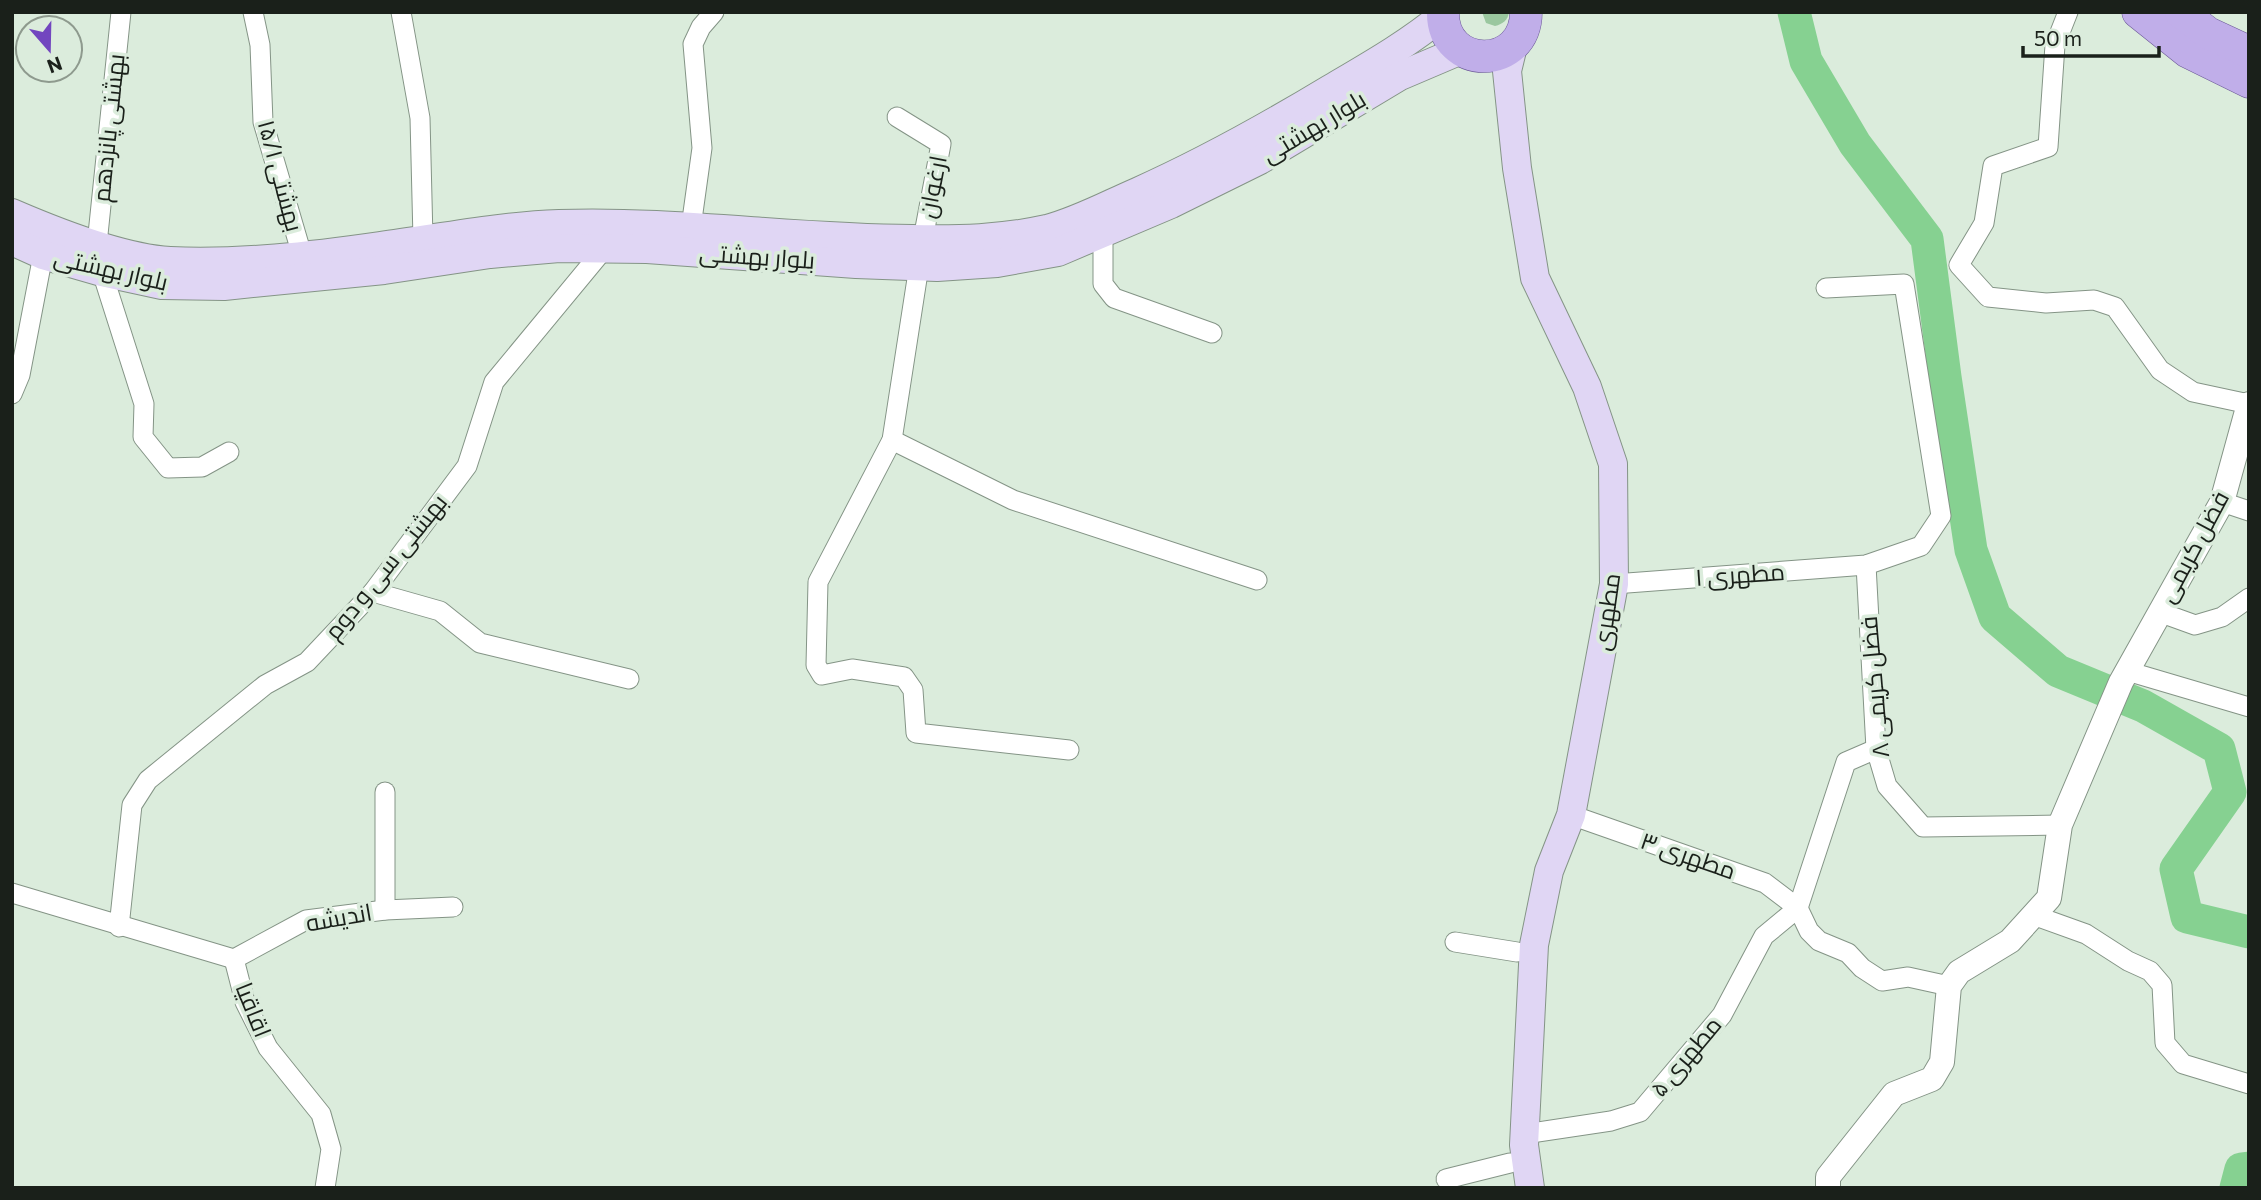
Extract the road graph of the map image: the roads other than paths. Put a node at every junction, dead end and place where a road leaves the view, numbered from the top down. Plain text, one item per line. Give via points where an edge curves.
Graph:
1 (121, 12) edge
2 (253, 12) edge
3 (401, 12) edge
4 (714, 12) edge
5 (1525, 12) edge
6 (2068, 12) edge
7 (2138, 12) edge
8 (2181, 12) edge
9 (1431, 17) edge
10 (1487, 51) junction
11 (2249, 52) edge
12 (2249, 82) edge
13 (897, 117) dead end
14 (12, 213) edge
15 (691, 227) junction
16 (1103, 233) junction
17 (424, 239) junction
18 (12, 240) edge
19 (97, 244) junction
20 (604, 249) junction
21 (921, 253) junction
22 (43, 255) junction
23 (302, 256) junction
24 (102, 272) junction
25 (1826, 288) dead end
26 (1212, 333) dead end
27 (12, 394) edge
28 (2249, 404) edge
29 (892, 440) junction
30 (229, 452) dead end
31 (2222, 502) junction
32 (2249, 510) edge
33 (1866, 565) junction
34 (1256, 580) dead end
35 (1614, 584) junction
36 (373, 592) junction
37 (2249, 598) edge
38 (2159, 612) junction
39 (2124, 676) junction
40 (629, 679) dead end
41 (2249, 707) edge
42 (1876, 749) junction
43 (1069, 750) dead end
44 (385, 792) dead end
45 (1572, 815) junction
46 (2060, 825) junction
47 (12, 893) edge
48 (453, 907) dead end
49 (1798, 908) junction
50 (385, 910) junction
51 (2033, 915) junction
52 (119, 927) junction
53 (1455, 942) dead end
54 (1517, 952) junction
55 (234, 959) junction
56 (1949, 986) junction
57 (2249, 1084) edge
58 (1524, 1134) junction
59 (1512, 1175) edge
60 (1446, 1179) dead end
61 (325, 1188) edge
62 (1530, 1188) edge
63 (1828, 1188) edge

1 - 19 street, بهشتی پانزدهم
2 - 23 street, ۱۵/۱ بهشتی via 260,45 263,122
3 - 17 street via 420,118
4 - 15 street via 693,44 702,148
5 - 10 main road via 1521,35
6 - 28 street via 2055,46 2048,146 1993,166 1984,223 1959,265 1988,297 2046,303 2094,300 2115,307 2160,370 2193,392
7 - 12 main road via 2188,52
8 - 11 main road via 2208,33
9 - 10 main road via 1451,41
9 - 21 main road, بلوار بهشتی via 1248,138 1105,206 1051,228
10 - 16 main road, بلوار بهشتی via 1400,76 1260,160
10 - 35 main road, مطهری via 1507,71 1535,278 1587,387 1613,464
10 - 54 main road, مطهری via 1519,282 1572,394 1596,467 1598,583 1556,810 1534,866
13 - 21 street, ارغوان via 941,144
14 - 19 main road, بلوار بهشتی
15 - 17 main road, بلوار بهشتی via 559,224
15 - 21 main road, بلوار بهشتی via 857,239
16 - 21 main road, بلوار بهشتی via 1058,251 998,263
16 - 26 street via 1103,284 1114,298
17 - 23 main road, بلوار بهشتی
18 - 22 main road, بلوار بهشتی
19 - 23 main road, بلوار بهشتی via 165,260 223,262
20 - 21 main road, بلوار بهشتی via 856,264
20 - 24 main road, بلوار بهشتی via 490,254 224,286 162,285
20 - 36 street, بهشتی سی و دوم via 494,382 467,466
21 - 29 street
22 - 24 main road, بلوار بهشتی
22 - 27 street
24 - 30 street via 144,404 143,437 168,468 202,467
25 - 33 street, مطهری ۱ via 1904,284 1941,516 1921,546
28 - 31 street, فضل کریمی
29 - 34 street via 1013,500
29 - 43 street via 818,582 816,665 822,675 852,669 904,677 913,690 916,733
31 - 32 street
31 - 38 street, فضل کریمی
33 - 35 street, مطهری ۱
33 - 42 street, فضل کریمی ۸
35 - 45 main road, مطهری
36 - 40 street via 440,611 480,643
36 - 52 street, بهشتی سی و دوم via 307,662 265,685 148,780 132,805
37 - 38 street via 2222,617 2195,625
38 - 39 street, فضل کریمی
39 - 41 street
39 - 46 street, فضل کریمی
42 - 46 street, فضل کریمی ۸ via 1887,786 1923,827
42 - 49 street via 1846,762
44 - 50 street
45 - 49 street, مطهری ۳ via 1765,883
45 - 58 main road, مطهری via 1549,871 1534,945
46 - 51 street via 2049,898
47 - 52 street, اقاقیا
48 - 50 street, اندیشه
49 - 56 street via 1819,941 1848,953 1882,981 1908,977
49 - 58 street, مطهری ۵ via 1764,936 1722,1014 1640,1112
50 - 55 street, اندیشه via 306,920
51 - 56 street via 2010,941 1959,972
51 - 57 street via 2086,934 2150,971 2162,985 2165,1043 2183,1064
52 - 55 street, اقاقیا
53 - 54 street
54 - 59 main road, مطهری via 1507,1146
55 - 61 street, اقاقیا via 245,1002 268,1048 321,1114 331,1149
56 - 63 street via 1942,1062 1932,1079 1894,1094 1828,1177
58 - 62 main road, مطهری
59 - 60 street

